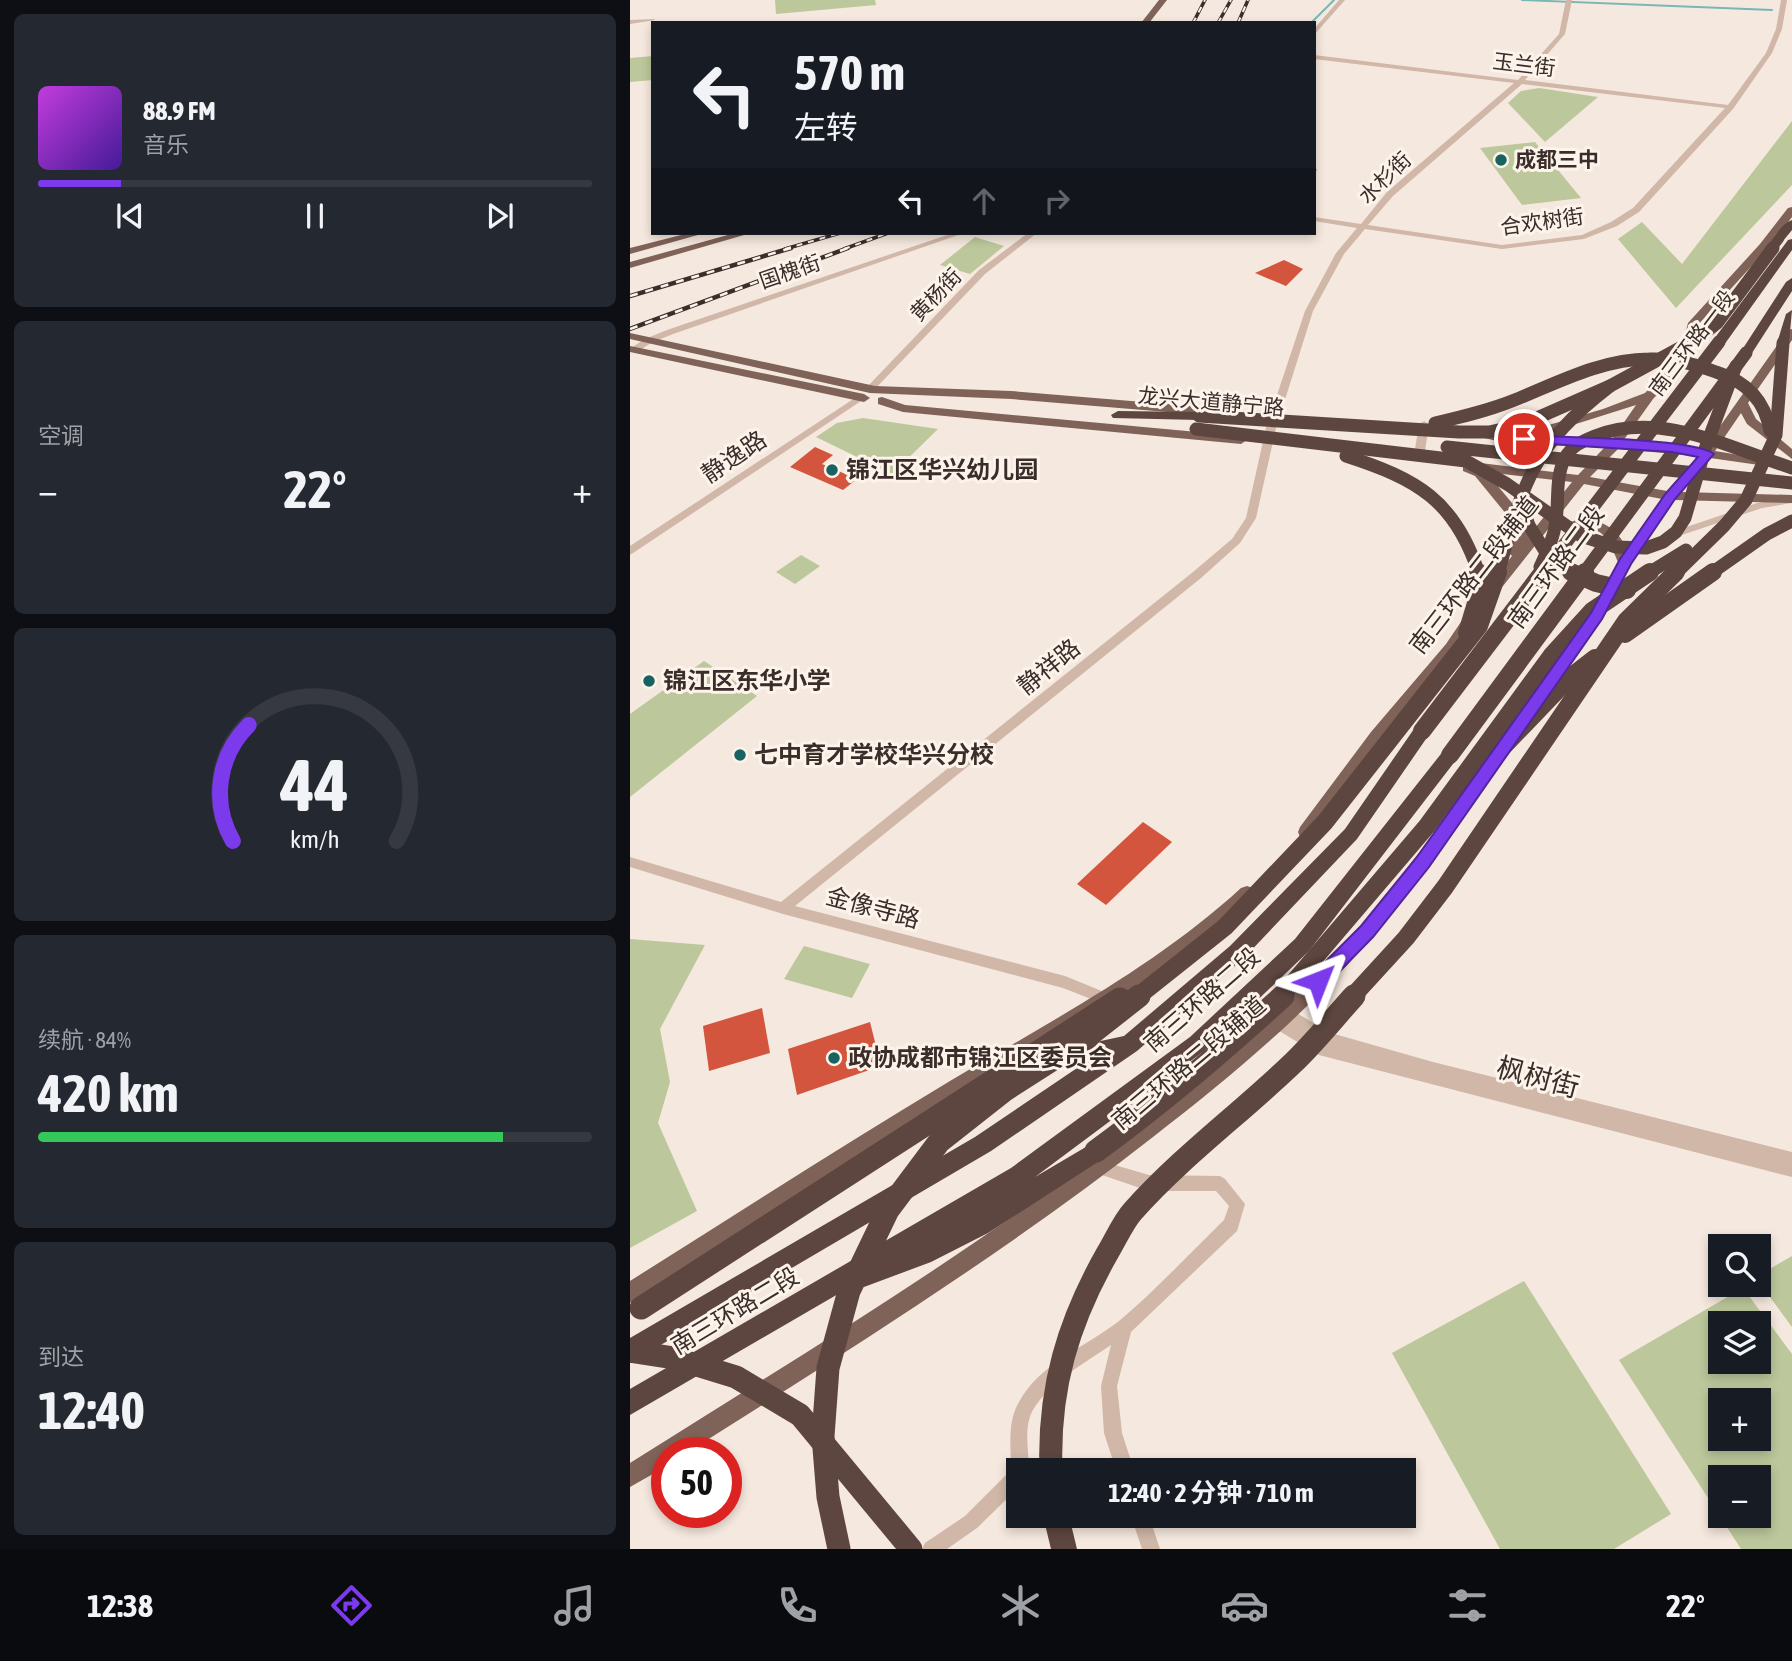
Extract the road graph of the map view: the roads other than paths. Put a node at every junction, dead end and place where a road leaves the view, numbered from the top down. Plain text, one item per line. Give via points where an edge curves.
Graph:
1 (1163, 0) edge
2 (1342, 0) edge
3 (1784, 0) edge
4 (1569, 1) edge
5 (1170, 8) dead end
6 (652, 20) dead end
7 (1147, 21) edge
8 (1160, 21) edge
9 (630, 22) edge
10 (1316, 31) edge
11 (1316, 57) edge
12 (1520, 82) junction
13 (1730, 107) junction
14 (1792, 210) edge
15 (1316, 219) edge
16 (1792, 223) edge
17 (1361, 227) junction
18 (694, 235) edge
19 (707, 235) edge
20 (723, 235) edge
21 (739, 235) edge
22 (954, 235) edge
23 (1030, 235) edge
24 (1785, 240) edge
25 (630, 255) edge
26 (630, 265) edge
27 (1792, 282) edge
28 (1792, 314) edge
29 (630, 336) edge
30 (1787, 337) edge
31 (648, 341) junction
32 (632, 350) edge
33 (1736, 366) junction
34 (1792, 379) edge
35 (1610, 386) junction
36 (865, 393) junction
37 (1649, 396) junction
38 (882, 401) junction
39 (1743, 404) junction
40 (1118, 415) joint
41 (1277, 415) junction
42 (1149, 423) joint
43 (1198, 423) junction
44 (1424, 424) junction
45 (1379, 427) junction
46 (1502, 438) junction
47 (1268, 443) junction
48 (1306, 444) junction
49 (1614, 445) junction
50 (1707, 454) junction
51 (1768, 455) junction
52 (1792, 455) edge
53 (1399, 458) junction
54 (1458, 464) junction
55 (1624, 468) joint
56 (1792, 468) edge
57 (1658, 472) joint
58 (1581, 479) junction
59 (1792, 483) edge
60 (1792, 489) edge
61 (1521, 496) junction
62 (1671, 496) junction
63 (1792, 499) edge
64 (1792, 521) edge
65 (1724, 526) junction
66 (1531, 543) junction
67 (630, 551) edge
68 (1630, 556) junction
69 (1723, 564) junction
70 (1508, 567) junction
71 (1528, 594) junction
72 (1449, 664) junction
73 (1427, 826) junction
74 (630, 862) edge
75 (783, 908) junction
76 (1209, 928) junction
77 (1182, 961) junction
78 (1104, 998) junction
79 (1281, 1018) junction
80 (1130, 1044) junction
81 (1021, 1066) junction
82 (1098, 1159) junction
83 (1792, 1159) edge
84 (1792, 1170) edge
85 (822, 1171) junction
86 (821, 1290) junction
87 (634, 1305) edge
88 (1124, 1327) junction
89 (630, 1351) edge
90 (630, 1403) edge
91 (1020, 1458) edge
92 (1051, 1458) edge
93 (1121, 1458) edge
94 (630, 1476) edge
95 (1006, 1488) edge
96 (1059, 1528) edge
97 (1144, 1528) edge
98 (839, 1549) edge
99 (911, 1549) edge
100 (931, 1549) edge
101 (1064, 1549) edge
102 (1151, 1549) edge

1 - 7 main road
2 - 10 street
3 - 13 street, 合欢树街 via 1769,54
4 - 12 street, 水杉街 via 1562,34
5 - 8 main road
6 - 9 street
11 - 12 street, 玉兰街
12 - 13 street, 玉兰街
12 - 17 street, 水杉街 via 1390,194
13 - 17 street, 合欢树街 via 1636,210 1584,237 1502,247
14 - 37 main road, 南三环路二段辅道 via 1692,325 1686,353
15 - 17 street, 合欢树街
16 - 24 highway
17 - 41 street, 水杉街 via 1340,253 1309,311
18 - 25 main road
19 - 25 main road
20 - 25 main road
21 - 26 main road
22 - 31 street, 国槐街
23 - 36 street, 黄杨街 via 982,272
24 - 35 highway, bridge via 1717,323
24 - 55 highway, 南三环路一段, bridge via 1719,342
27 - 33 highway, 南三环路一段, bridge
28 - 30 highway
29 - 31 main road, 龙兴大道静宁路
30 - 34 highway, bridge via 1786,366
30 - 39 main road, 南三环路二段辅道
30 - 51 highway, bridge via 1776,435
31 - 32 street, 国槐街
31 - 36 main road, 龙兴大道静宁路
32 - 36 main road, 龙兴大道静宁路
33 - 48 highway, bridge via 1712,429 1690,511 1672,538 1646,549 1584,538 1511,483 1466,461
33 - 57 highway, 南三环路一段, bridge
35 - 45 highway, bridge via 1521,425 1489,432
35 - 61 highway, bridge via 1577,410 1552,437
36 - 38 main road, 龙兴大道静宁路
36 - 40 main road, 龙兴大道静宁路
36 - 41 main road via 1011,395 1163,410
36 - 67 street, 静逸路
37 - 46 main road via 1519,438
37 - 49 main road, 南三环路二段辅道
38 - 42 main road, 龙兴大道静宁路
38 - 47 main road via 903,408
39 - 50 main road, 南三环路二段辅道
39 - 52 main road via 1751,421
40 - 43 highway
41 - 44 main road
41 - 47 street, 静祥路
42 - 43 highway
43 - 45 highway, bridge
43 - 48 highway, bridge
43 - 59 highway, 龙兴大道静宁路, bridge
43 - 60 highway, 龙兴大道静宁路, bridge
44 - 46 main road
44 - 53 street via 1420,451
45 - 51 highway, bridge via 1457,420 1492,411 1606,363 1666,357 1741,381 1766,412
46 - 49 main road
47 - 53 main road
47 - 75 street, 静祥路 via 1251,518 1236,541
48 - 72 highway, bridge via 1397,474 1440,502 1453,517 1470,545 1480,580 1466,636
49 - 50 main road
49 - 58 main road, 南三环路二段辅道
50 - 56 main road
50 - 62 main road, 南三环路二段辅道
51 - 65 highway, bridge via 1746,500
53 - 54 main road
54 - 58 main road
54 - 70 main road via 1480,473 1523,525 1524,534
55 - 71 highway, 南三环路二段, bridge
56 - 71 highway, bridge via 1671,430 1609,428 1591,436 1566,454 1550,546
57 - 86 highway, 南三环路二段, bridge via 1450,755 1302,945 1197,1044 1019,1176
58 - 62 main road
58 - 66 main road, 南三环路二段辅道
61 - 69 highway, bridge via 1539,546 1563,570 1588,581 1638,591 1670,586
61 - 72 highway, bridge via 1492,599 1479,626
62 - 63 main road
62 - 68 main road, 南三环路二段辅道
63 - 68 street via 1761,505
64 - 69 highway, bridge
65 - 73 highway, bridge via 1592,611 1552,655
65 - 92 highway, bridge via 1626,621 1445,887 1389,957 1295,1061 1131,1213 1070,1328 1056,1384
66 - 68 main road via 1554,530 1582,523 1602,526
66 - 70 main road, 南三环路二段辅道
68 - 79 main road, 南三环路二段辅道 via 1597,615 1423,862 1367,931
69 - 73 highway, bridge via 1568,679
70 - 76 main road, 南三环路二段辅道 via 1451,648 1376,736 1312,825
71 - 80 highway, 南三环路二段, bridge via 1422,731 1351,834 1237,952
72 - 77 highway, bridge via 1325,822 1225,927
73 - 82 highway, bridge via 1289,990
74 - 75 street, 金像寺路
75 - 78 street, 金像寺路 via 1065,982
76 - 78 main road, 南三环路二段辅道
76 - 81 street via 1106,1014
77 - 87 highway, bridge via 1076,1025 827,1190
77 - 98 highway, bridge via 1083,1040 1005,1090 939,1142 888,1210 849,1291 828,1368 823,1436 828,1497
78 - 85 main road, 南三环路二段辅道
79 - 82 main road, 南三环路二段辅道 via 1232,1063
79 - 83 street, 枫树街 via 1327,1038 1433,1069
79 - 84 street, 枫树街 via 1319,1048
80 - 81 highway
80 - 89 highway, 南三环路二段 via 983,1143
81 - 85 street
82 - 86 highway via 923,1254
82 - 88 street via 1149,1183 1220,1184 1237,1204 1231,1224
82 - 94 main road, 南三环路二段辅道 via 991,1244
85 - 87 main road, 南三环路二段辅道
86 - 90 highway, 南三环路二段
88 - 91 street via 1034,1395 1020,1418
88 - 93 street via 1110,1387 1113,1433
89 - 99 highway, bridge via 674,1358 736,1377 800,1415
95 - 100 street via 971,1522
96 - 101 highway
97 - 102 street

